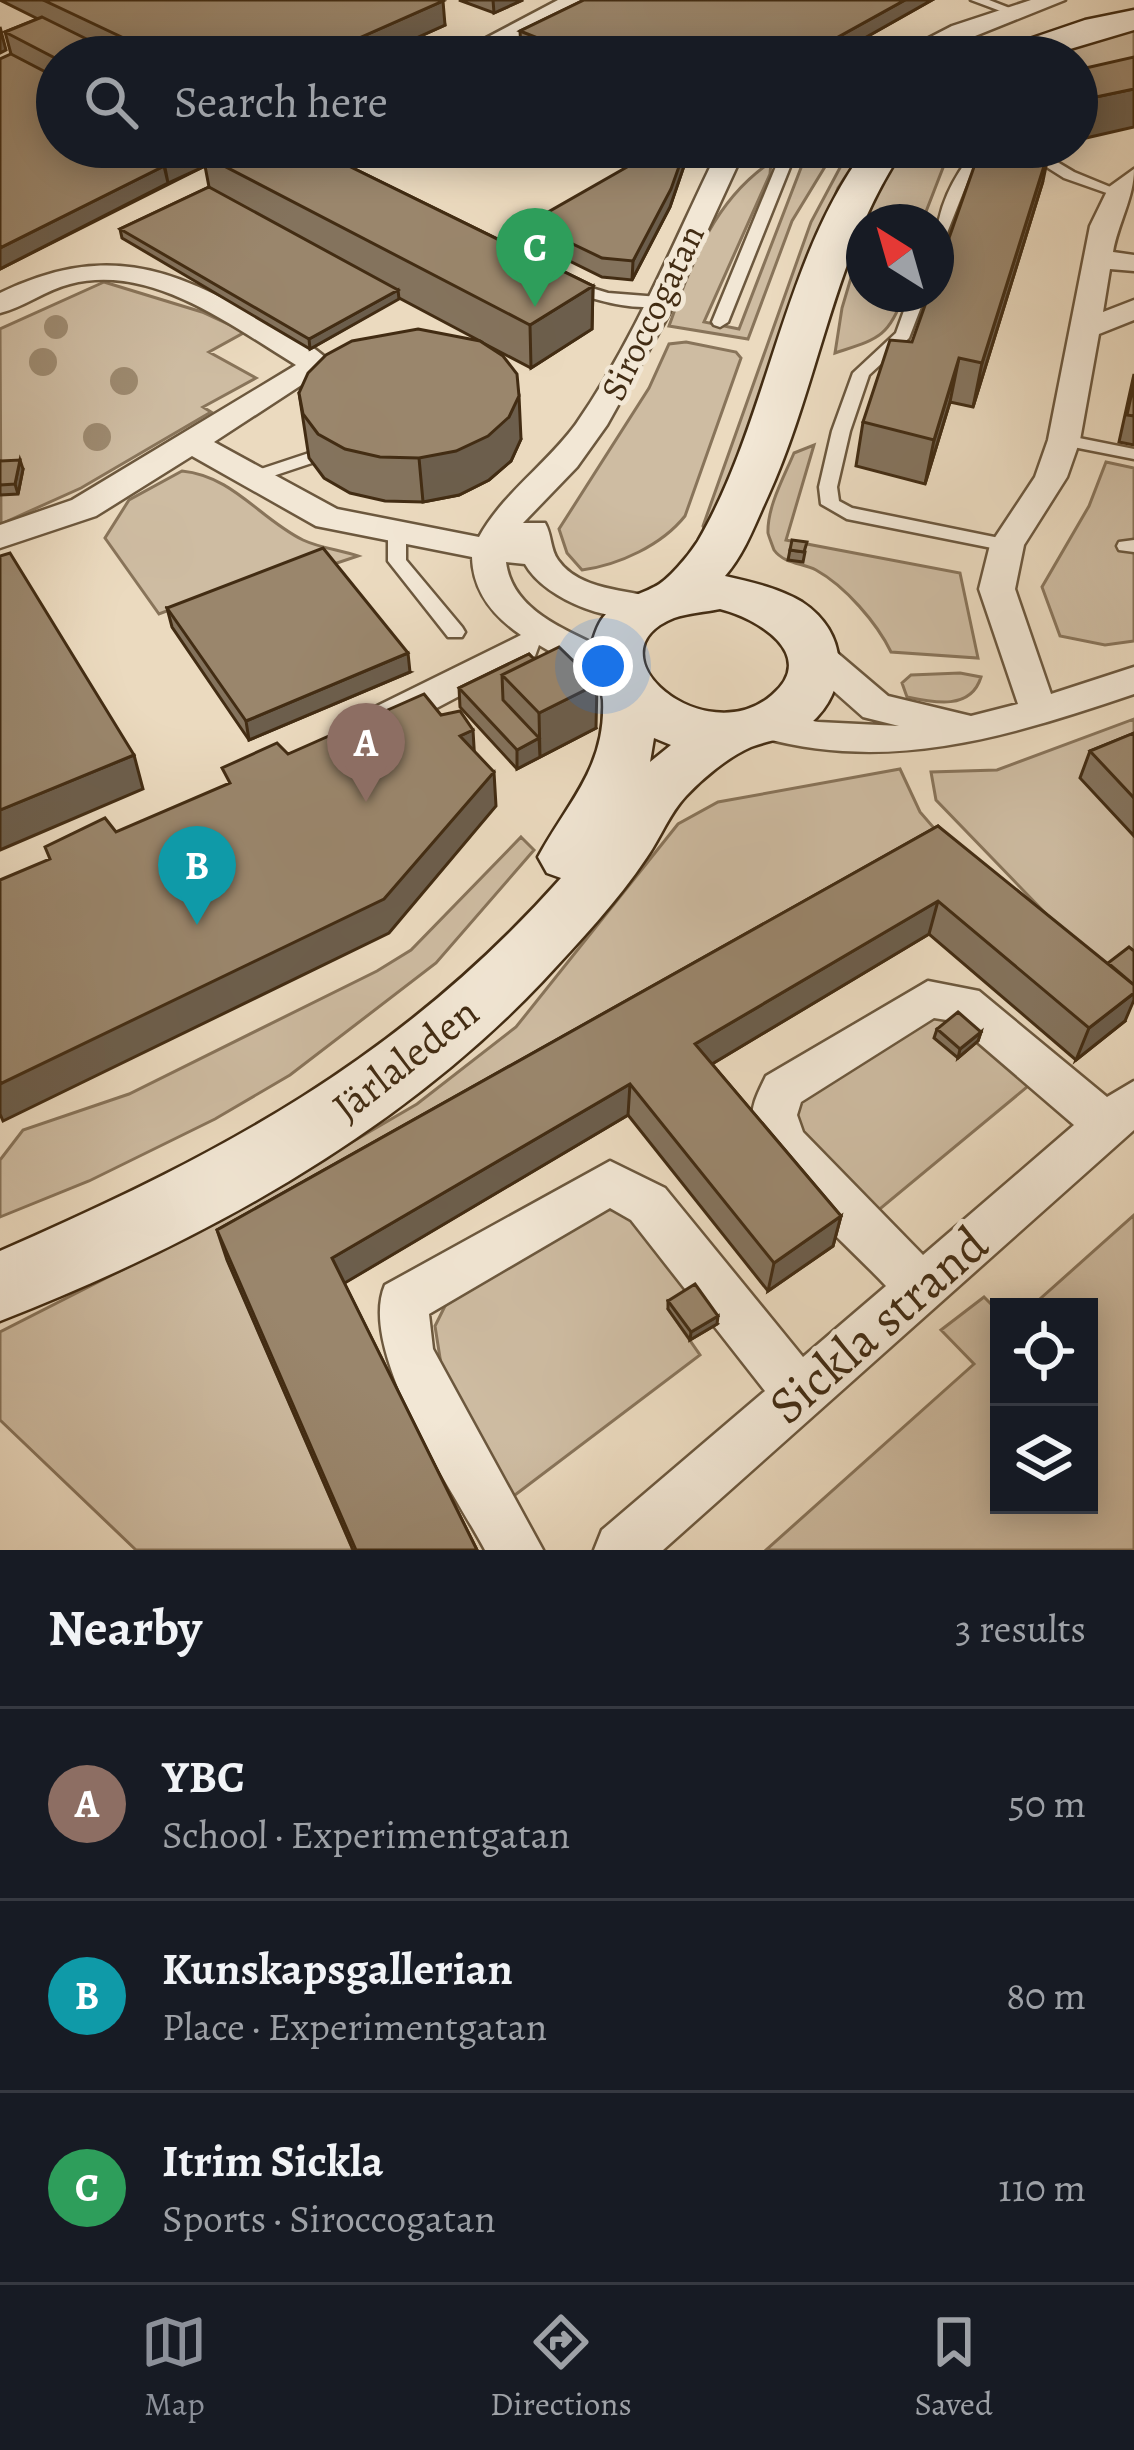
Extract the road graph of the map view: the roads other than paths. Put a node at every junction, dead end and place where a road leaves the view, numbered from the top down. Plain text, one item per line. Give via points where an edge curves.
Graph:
1 (576, 0) edge
2 (977, 0) edge
3 (1054, 0) edge
4 (1014, 13) junction
5 (1134, 20) edge
6 (515, 36) edge
7 (956, 36) edge
8 (1069, 36) edge
9 (732, 168) edge
10 (782, 168) edge
11 (870, 168) edge
12 (968, 168) edge
13 (1058, 168) edge
14 (1126, 185) edge
15 (951, 204) edge
16 (1096, 261) junction
17 (1134, 263) edge
18 (547, 280) edge
19 (1134, 285) edge
20 (658, 302) junction
21 (0, 304) edge
22 (1134, 310) edge
23 (912, 312) edge
24 (1088, 319) junction
25 (720, 322) dead end
26 (772, 436) junction
27 (1064, 440) junction
28 (190, 442) junction
29 (1134, 454) edge
30 (309, 458) edge
31 (255, 477) junction
32 (550, 481) junction
33 (397, 534) junction
34 (0, 537) edge
35 (1007, 544) junction
36 (491, 550) junction
37 (533, 553) junction
38 (663, 601) junction
39 (454, 632) dead end
40 (803, 637) junction
41 (522, 647) dead end
42 (1134, 680) edge
43 (622, 684) junction
44 (1039, 712) junction
45 (749, 729) junction
46 (981, 729) junction
47 (351, 734) edge
48 (1120, 1113) edge
49 (0, 1257) edge
50 (0, 1287) edge
51 (921, 1288) junction
52 (800, 1394) junction
53 (515, 1550) edge
54 (622, 1550) edge

1 - 6 street
2 - 4 lane
3 - 4 street
4 - 7 street
5 - 8 main road
9 - 20 street, Siroccogatan
10 - 25 lane
11 - 26 main road via 833,246
12 - 15 lane
13 - 14 lane
14 - 16 street
16 - 17 street
16 - 19 street
16 - 24 street
18 - 20 lane
20 - 32 street, Siroccogatan via 608,406
21 - 28 street via 63,275 105,272 182,286 317,365
22 - 24 street
23 - 35 lane via 904,335 861,373 832,468 830,504
24 - 27 street
26 - 38 main road via 718,553
26 - 40 main road via 759,560
27 - 29 lane
27 - 35 street via 1051,477
28 - 31 street
28 - 34 street via 84,508
30 - 31 lane
31 - 33 street via 328,518
32 - 36 street, Siroccogatan via 513,511
32 - 37 street, Siroccogatan via 533,523
33 - 36 street
33 - 39 lane via 397,561
35 - 44 street via 997,589
36 - 37 street
36 - 43 street via 491,578 506,605 540,632 584,649
37 - 38 street via 580,595
38 - 40 main road via 720,592 760,601
38 - 43 main road via 614,646
40 - 45 main road via 815,675 807,695 790,712
40 - 46 street via 876,707
41 - 47 street
42 - 44 street
43 - 45 main road via 657,718
43 - 49 main road, Järlaleden via 628,752 592,826 529,908 437,1004 307,1109
44 - 46 street
45 - 46 street via 908,744
45 - 50 main road, Järlaleden via 684,764 536,944 424,1052 215,1187
48 - 51 street, Sickla strand
48 - 51 street via 964,1004 928,999 782,1090 774,1115 784,1144
51 - 52 street, Sickla strand
52 - 53 street via 648,1204 610,1183 403,1301 408,1354
52 - 54 street, Sickla strand

